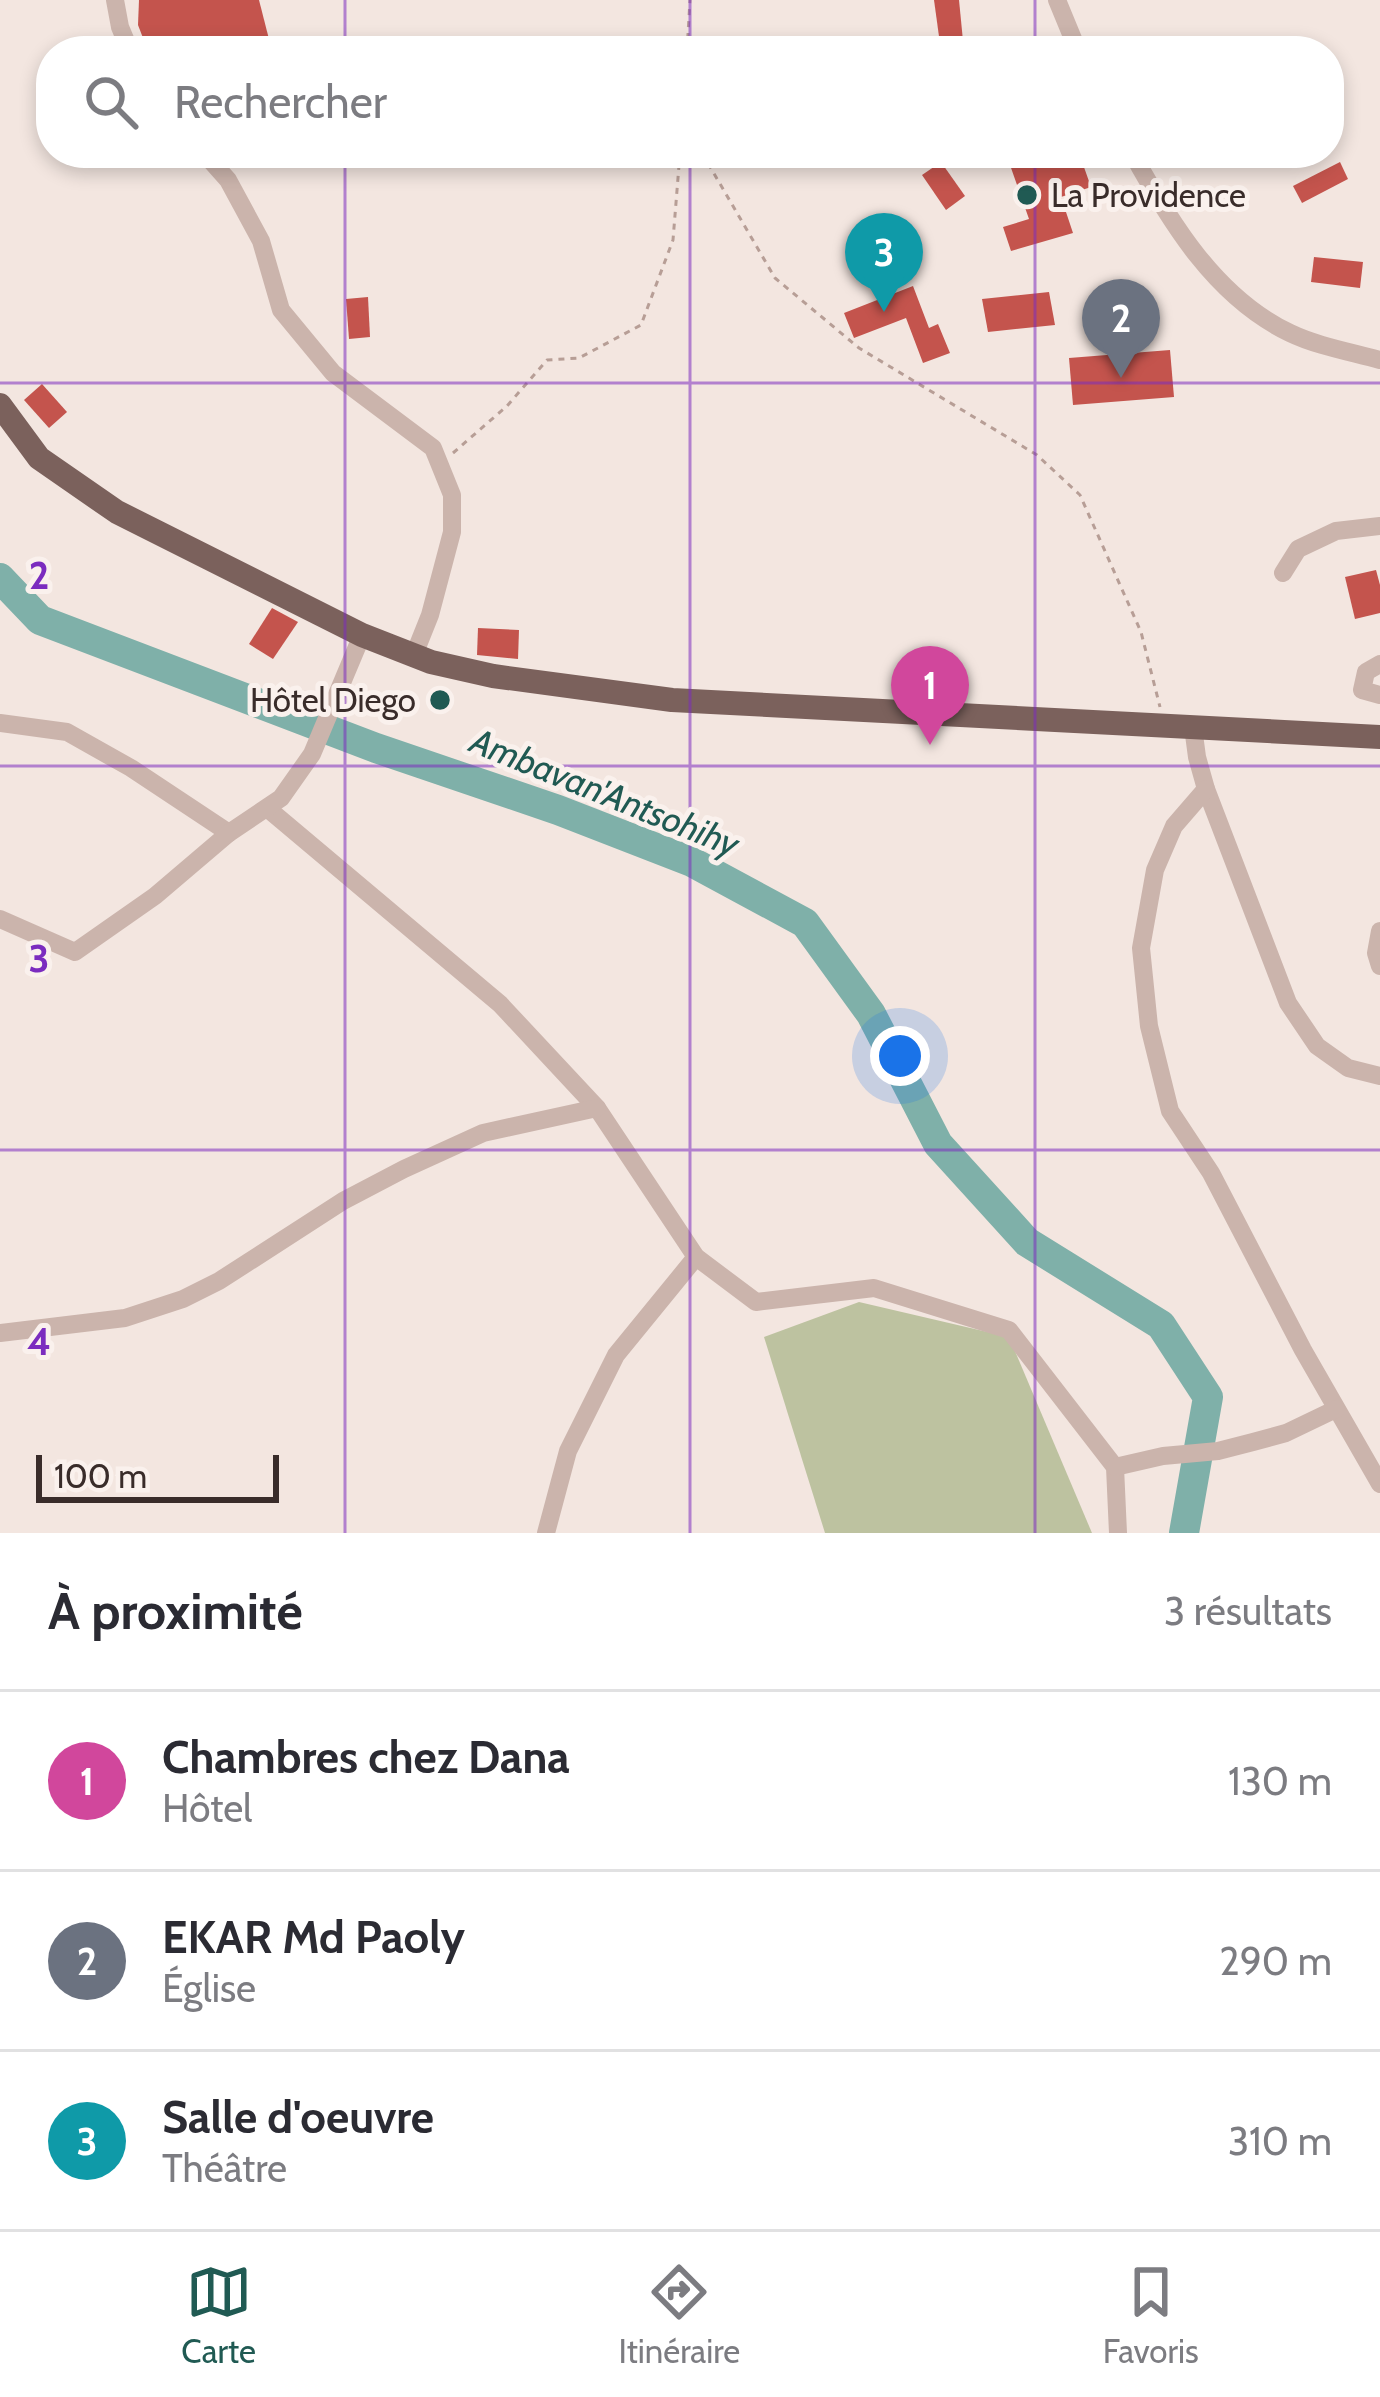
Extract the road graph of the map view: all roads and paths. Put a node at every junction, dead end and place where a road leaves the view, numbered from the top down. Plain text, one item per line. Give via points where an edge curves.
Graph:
1 (115, 0) edge
2 (691, 0) edge
3 (1058, 0) edge
4 (124, 36) edge
5 (688, 36) edge
6 (1072, 36) edge
7 (217, 168) edge
8 (679, 168) edge
9 (711, 168) edge
10 (1140, 168) edge
11 (1380, 360) edge
12 (0, 405) edge
13 (440, 464) junction
14 (1380, 526) edge
15 (1283, 573) dead end
16 (362, 635) junction
17 (414, 655) junction
18 (1380, 664) edge
19 (1380, 695) edge
20 (0, 723) edge
21 (1165, 727) junction
22 (1193, 727) junction
23 (1380, 737) edge
24 (1206, 789) junction
25 (267, 808) junction
26 (229, 833) junction
27 (0, 919) edge
28 (1380, 931) edge
29 (1380, 966) edge
30 (1380, 1076) edge
31 (597, 1108) junction
32 (696, 1257) junction
33 (0, 1333) edge
34 (1336, 1409) junction
35 (1115, 1467) junction
36 (1380, 1484) edge
37 (546, 1533) edge
38 (1118, 1533) edge

1 - 4 street
2 - 5 path
3 - 6 street
7 - 13 street via 261,241 281,310 333,373 434,448
8 - 13 path via 673,240 640,325 578,358 547,360
9 - 21 path via 775,278 859,348 1037,454 1080,495 1141,632
10 - 11 street via 1191,247 1245,305 1291,334
12 - 16 main road via 39,458 117,512
13 - 17 street via 452,495 452,532
14 - 15 street via 1336,531 1298,549
16 - 17 main road
16 - 25 street via 312,754
17 - 21 main road via 493,676 672,700
18 - 19 street via 1366,672 1362,690
20 - 26 street via 67,732
21 - 22 main road
22 - 23 main road
22 - 24 street
24 - 30 street via 1288,1003 1317,1046 1348,1068
24 - 34 street via 1174,826 1155,870 1141,948 1149,1026 1170,1112 1211,1173
25 - 26 street
25 - 31 street via 500,1004
26 - 27 street via 75,952
28 - 29 street
31 - 32 street
31 - 33 street via 483,1133 404,1169 183,1299 125,1318
32 - 35 street via 756,1302 874,1288 1009,1330
32 - 37 street via 616,1355 568,1451
34 - 35 street via 1218,1451
34 - 36 street
35 - 38 street

